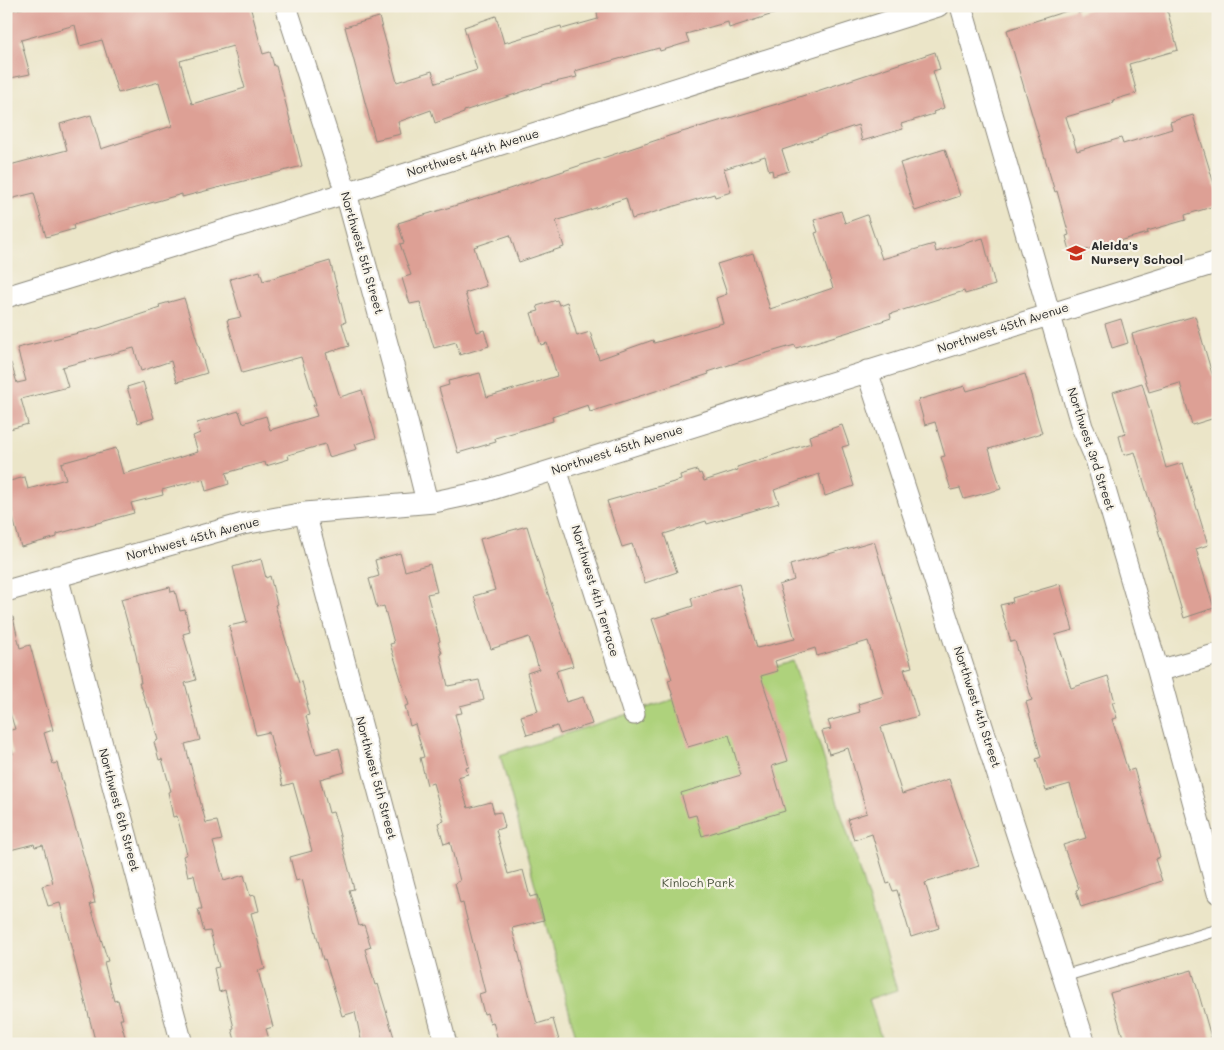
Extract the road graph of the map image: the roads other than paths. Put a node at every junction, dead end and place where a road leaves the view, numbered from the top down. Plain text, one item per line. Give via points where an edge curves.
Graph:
1 (286, 6) edge
2 (938, 6) edge
3 (961, 6) edge
4 (346, 193) junction
5 (1218, 262) edge
6 (6, 297) edge
7 (1049, 314) junction
8 (867, 371) junction
9 (556, 469) junction
10 (427, 502) junction
11 (305, 513) junction
12 (57, 576) junction
13 (6, 591) edge
14 (1218, 654) edge
15 (1158, 671) junction
16 (634, 714) dead end
17 (1218, 893) edge
18 (1218, 930) edge
19 (1064, 976) junction
20 (182, 1044) edge
21 (446, 1044) edge
22 (1085, 1044) edge

1 - 4 street, Northwest 5th Street
2 - 4 street, Northwest 44th Avenue
3 - 7 street, Northwest 3rd Street
4 - 6 street, Northwest 44th Avenue
4 - 10 street, Northwest 5th Street
5 - 7 street, Northwest 45th Avenue
7 - 8 street, Northwest 45th Avenue
7 - 15 street, Northwest 3rd Street via 1082,427 1096,459
8 - 9 street, Northwest 45th Avenue
8 - 19 street, Northwest 4th Street
9 - 10 street, Northwest 45th Avenue via 486,491
9 - 16 street, Northwest 4th Terrace
10 - 11 street, Northwest 45th Avenue
11 - 12 street, Northwest 45th Avenue via 243,524
11 - 21 street, Northwest 5th Street
12 - 13 street, Northwest 45th Avenue
12 - 20 street, Northwest 6th Street
14 - 15 street
15 - 17 street, Northwest 3rd Street
18 - 19 lane
19 - 22 street, Northwest 4th Street

